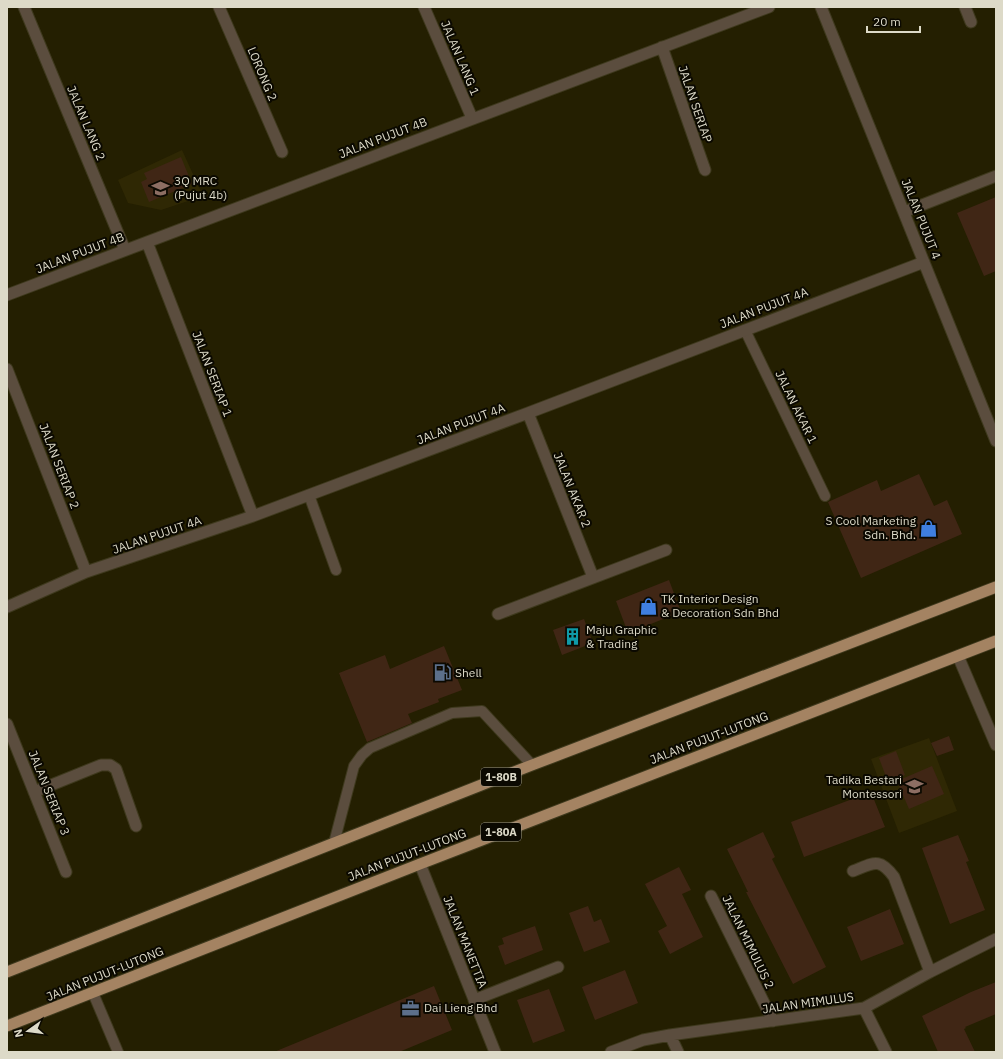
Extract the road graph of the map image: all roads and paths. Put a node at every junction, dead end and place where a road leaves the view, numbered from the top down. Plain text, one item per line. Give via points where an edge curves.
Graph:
1 (24, 7) edge
2 (219, 7) edge
3 (424, 7) edge
4 (769, 7) edge
5 (821, 7) edge
6 (965, 7) edge
7 (971, 22) dead end
8 (662, 47) junction
9 (472, 118) junction
10 (282, 152) dead end
11 (705, 170) dead end
12 (996, 176) edge
13 (904, 212) junction
14 (147, 242) junction
15 (125, 250) junction
16 (924, 262) junction
17 (7, 294) edge
18 (745, 330) junction
19 (7, 369) edge
20 (528, 413) junction
21 (996, 442) edge
22 (309, 495) junction
23 (824, 496) dead end
24 (253, 516) junction
25 (666, 550) dead end
26 (336, 570) dead end
27 (86, 572) junction
28 (593, 577) junction
29 (996, 587) edge
30 (7, 607) edge
31 (498, 614) dead end
32 (996, 641) edge
33 (958, 656) junction
34 (7, 724) edge
35 (996, 745) edge
36 (532, 765) junction
37 (34, 792) junction
38 (136, 826) dead end
39 (334, 843) junction
40 (420, 864) junction
41 (853, 871) dead end
42 (66, 872) dead end
43 (711, 896) dead end
44 (996, 939) edge
45 (558, 967) dead end
46 (7, 972) edge
47 (930, 972) junction
48 (93, 993) junction
49 (474, 1000) junction
50 (864, 1008) junction
51 (773, 1021) junction
52 (7, 1026) edge
53 (670, 1035) junction
54 (118, 1052) edge
55 (495, 1052) edge
56 (611, 1052) edge
57 (678, 1052) edge
58 (886, 1052) edge

1 - 15 street, JALAN LANG 2
2 - 10 street, LORONG 2
3 - 9 street, JALAN LANG 1
4 - 8 street, JALAN PUJUT 4B
5 - 13 street, JALAN PUJUT 4
6 - 7 street
8 - 9 street, JALAN PUJUT 4B
8 - 11 street, JALAN SERIAP
9 - 14 street, JALAN PUJUT 4B
12 - 13 street
13 - 16 street, JALAN PUJUT 4
14 - 15 street, JALAN PUJUT 4B
14 - 24 street, JALAN SERIAP 1
15 - 17 street, JALAN PUJUT 4B
16 - 18 street, JALAN PUJUT 4A
16 - 21 street, JALAN PUJUT 4
18 - 20 street, JALAN PUJUT 4A
18 - 23 lane, JALAN AKAR 1
19 - 27 street, JALAN SERIAP 2
20 - 22 street, JALAN PUJUT 4A
20 - 28 street, JALAN AKAR 2
22 - 24 street, JALAN PUJUT 4A
22 - 26 lane
24 - 27 street, JALAN PUJUT 4A
25 - 28 street
27 - 30 street, JALAN PUJUT 4A
28 - 31 street
29 - 36 highway, 1-80B
32 - 33 highway, JALAN PUJUT-LUTONG / 1-80A
33 - 35 street
33 - 40 highway, JALAN PUJUT-LUTONG / 1-80A
34 - 37 street, JALAN SERIAP 3
36 - 39 highway, 1-80B
36 - 39 lane via 482,711 452,712 370,748 362,755 354,766
37 - 38 street via 101,765 110,765 116,770
37 - 42 street, JALAN SERIAP 3
39 - 46 highway, 1-80B
40 - 48 highway, JALAN PUJUT-LUTONG / 1-80A
40 - 49 street, JALAN MANETTIA
41 - 47 street via 873,864 887,867 894,878
43 - 51 street, JALAN MIMULUS 2
44 - 47 street, JALAN MIMULUS
45 - 49 street
47 - 50 street, JALAN MIMULUS
48 - 52 highway, JALAN PUJUT-LUTONG / 1-80A
48 - 54 lane
49 - 55 street, JALAN MANETTIA
50 - 51 street, JALAN MIMULUS
50 - 58 street
51 - 53 street, JALAN MIMULUS
53 - 56 street, JALAN MIMULUS via 643,1040
53 - 57 street

